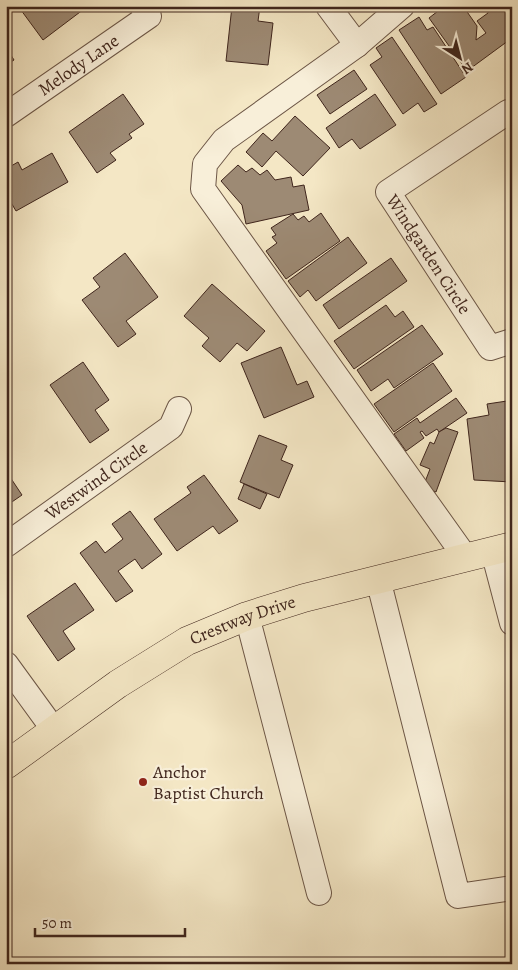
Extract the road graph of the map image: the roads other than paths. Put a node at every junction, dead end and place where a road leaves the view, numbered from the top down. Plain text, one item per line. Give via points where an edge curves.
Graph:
1 (328, 6) edge
2 (402, 6) edge
3 (145, 11) edge
4 (357, 45) junction
5 (6, 115) edge
6 (512, 117) edge
7 (512, 341) edge
8 (179, 408) dead end
9 (6, 545) edge
10 (503, 548) edge
11 (466, 558) junction
12 (378, 579) junction
13 (247, 616) junction
14 (512, 622) edge
15 (6, 664) edge
16 (54, 730) junction
17 (6, 765) edge
18 (512, 888) edge
19 (319, 893) dead end

1 - 4 street
2 - 4 street
3 - 5 street, Melody Lane
4 - 11 street via 224,140 205,164 204,189
6 - 7 street, Windgarden Circle via 508,112 388,192 490,348
8 - 9 street, Westwind Circle via 171,427
10 - 11 main road, Crestway Drive
10 - 14 street
11 - 12 main road, Crestway Drive
12 - 13 main road, Crestway Drive
12 - 18 street via 458,896
13 - 16 main road, Crestway Drive via 187,641 118,684
13 - 19 street
15 - 16 street
16 - 17 main road, Crestway Drive

